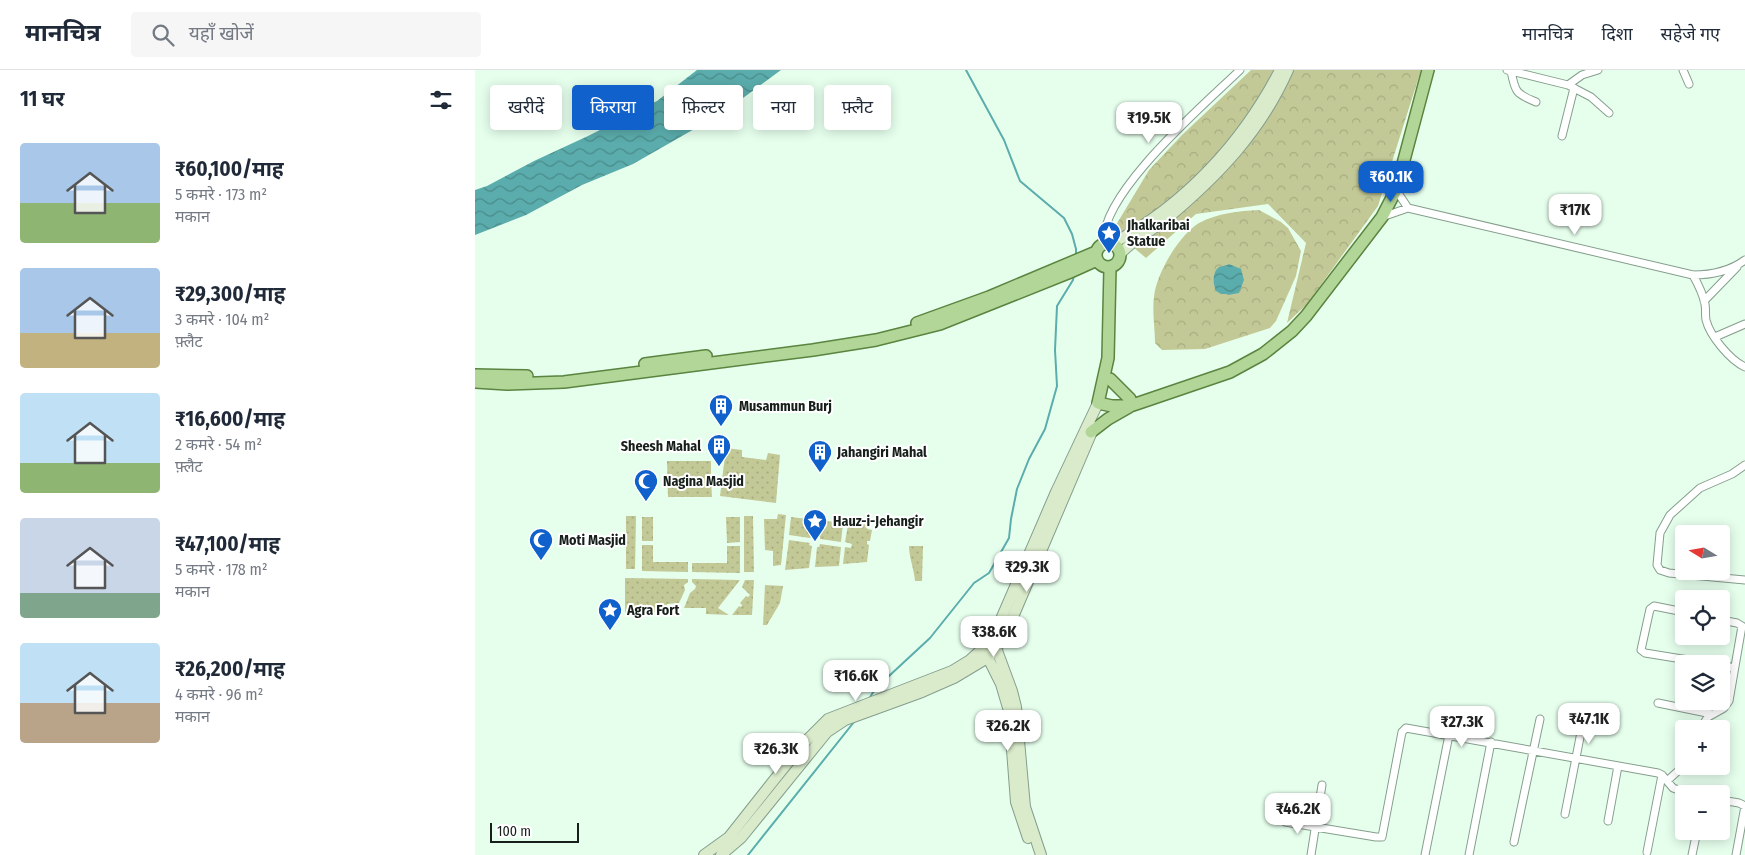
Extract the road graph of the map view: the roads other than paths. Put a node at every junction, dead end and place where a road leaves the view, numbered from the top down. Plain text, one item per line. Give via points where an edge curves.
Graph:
1 (1240, 70) edge
2 (1280, 70) edge
3 (1288, 70) edge
4 (1428, 70) edge
5 (1598, 70) edge
6 (1683, 70) edge
7 (1509, 71) edge
8 (1689, 84) dead end
9 (1571, 87) junction
10 (1536, 102) dead end
11 (1609, 113) dead end
12 (1562, 136) dead end
13 (1396, 190) junction
14 (1408, 208) junction
15 (1382, 217) junction
16 (1102, 250) junction
17 (1121, 253) junction
18 (1745, 260) edge
19 (1739, 265) junction
20 (1109, 268) junction
21 (1066, 270) junction
22 (1693, 275) junction
23 (1704, 301) junction
24 (1745, 324) edge
25 (1715, 337) junction
26 (1108, 358) junction
27 (1745, 366) edge
28 (475, 375) edge
29 (1110, 379) junction
30 (475, 382) edge
31 (1102, 400) junction
32 (1130, 402) junction
33 (1091, 432) junction
34 (1745, 465) edge
35 (1745, 580) edge
36 (1675, 610) edge
37 (1730, 622) edge
38 (1006, 634) junction
39 (995, 644) junction
40 (986, 653) junction
41 (1675, 658) edge
42 (1730, 667) edge
43 (1734, 668) junction
44 (968, 670) junction
45 (998, 676) junction
46 (1009, 681) junction
47 (906, 694) junction
48 (1658, 703) dead end
49 (1711, 714) junction
50 (1540, 719) dead end
51 (1705, 720) edge
52 (1582, 727) dead end
53 (1449, 735) junction
54 (1491, 742) junction
55 (1534, 750) junction
56 (1575, 757) junction
57 (1618, 766) junction
58 (1675, 774) edge
59 (1662, 775) junction
60 (1667, 781) junction
61 (1322, 785) dead end
62 (1675, 788) edge
63 (1730, 802) edge
64 (1565, 814) dead end
65 (1608, 820) dead end
66 (1285, 822) dead end
67 (1315, 827) junction
68 (1695, 840) edge
69 (1514, 842) dead end
70 (724, 849) edge
71 (1647, 852) dead end
72 (704, 855) edge
73 (1035, 855) edge
74 (1041, 855) edge
75 (1311, 855) edge
76 (1425, 855) edge
77 (1469, 855) edge
78 (1692, 855) edge
79 (1736, 855) edge

1 - 16 street via 1181,125 1126,188 1107,222
2 - 16 main road via 1261,105 1212,167 1165,212
3 - 17 main road via 1262,120 1239,149 1201,189
4 - 13 main road
5 - 9 street via 1582,75
6 - 8 street
7 - 9 street
7 - 10 street via 1518,94
9 - 11 street via 1591,97
9 - 12 street
13 - 14 street
13 - 15 main road
14 - 15 street
14 - 22 street
15 - 32 main road via 1306,316 1263,354
16 - 17 main road via 1116,245
16 - 20 main road via 1102,266
16 - 21 main road
17 - 20 main road via 1117,264
18 - 19 street
19 - 22 street via 1710,274
19 - 23 street
20 - 26 main road
21 - 28 main road via 927,320 857,337 587,373
21 - 30 main road via 940,324 876,340 564,382
22 - 23 street
23 - 25 street via 1706,320
24 - 25 street
25 - 27 street via 1732,359
26 - 29 main road
26 - 31 main road
29 - 31 main road
29 - 32 main road
31 - 32 main road
31 - 33 main road
31 - 39 main road via 1055,492
32 - 33 main road
33 - 38 main road
34 - 35 street via 1700,488 1670,515 1661,534 1657,565 1669,573
36 - 41 street via 1655,606 1650,609 1641,650
37 - 43 street via 1741,626
38 - 39 main road
38 - 46 main road
39 - 40 main road
39 - 46 main road
40 - 44 main road
40 - 45 main road
40 - 47 main road
42 - 43 street
43 - 49 street via 1728,704
44 - 45 main road via 981,668
44 - 47 main road via 922,692
45 - 73 main road via 1009,711 1017,802
46 - 74 main road via 1017,714 1025,807
47 - 70 main road via 828,720
48 - 49 street
49 - 51 street
50 - 55 street
52 - 56 street
53 - 54 street
53 - 67 street via 1404,729 1382,836
53 - 76 street
54 - 55 street
54 - 77 street
55 - 56 street
55 - 69 street
56 - 57 street
56 - 64 street
57 - 59 street
57 - 65 street
58 - 60 street
59 - 60 street
59 - 71 street
60 - 62 street
61 - 67 street
63 - 79 street via 1745,806
66 - 67 street
67 - 75 street
68 - 78 street
70 - 72 main road

